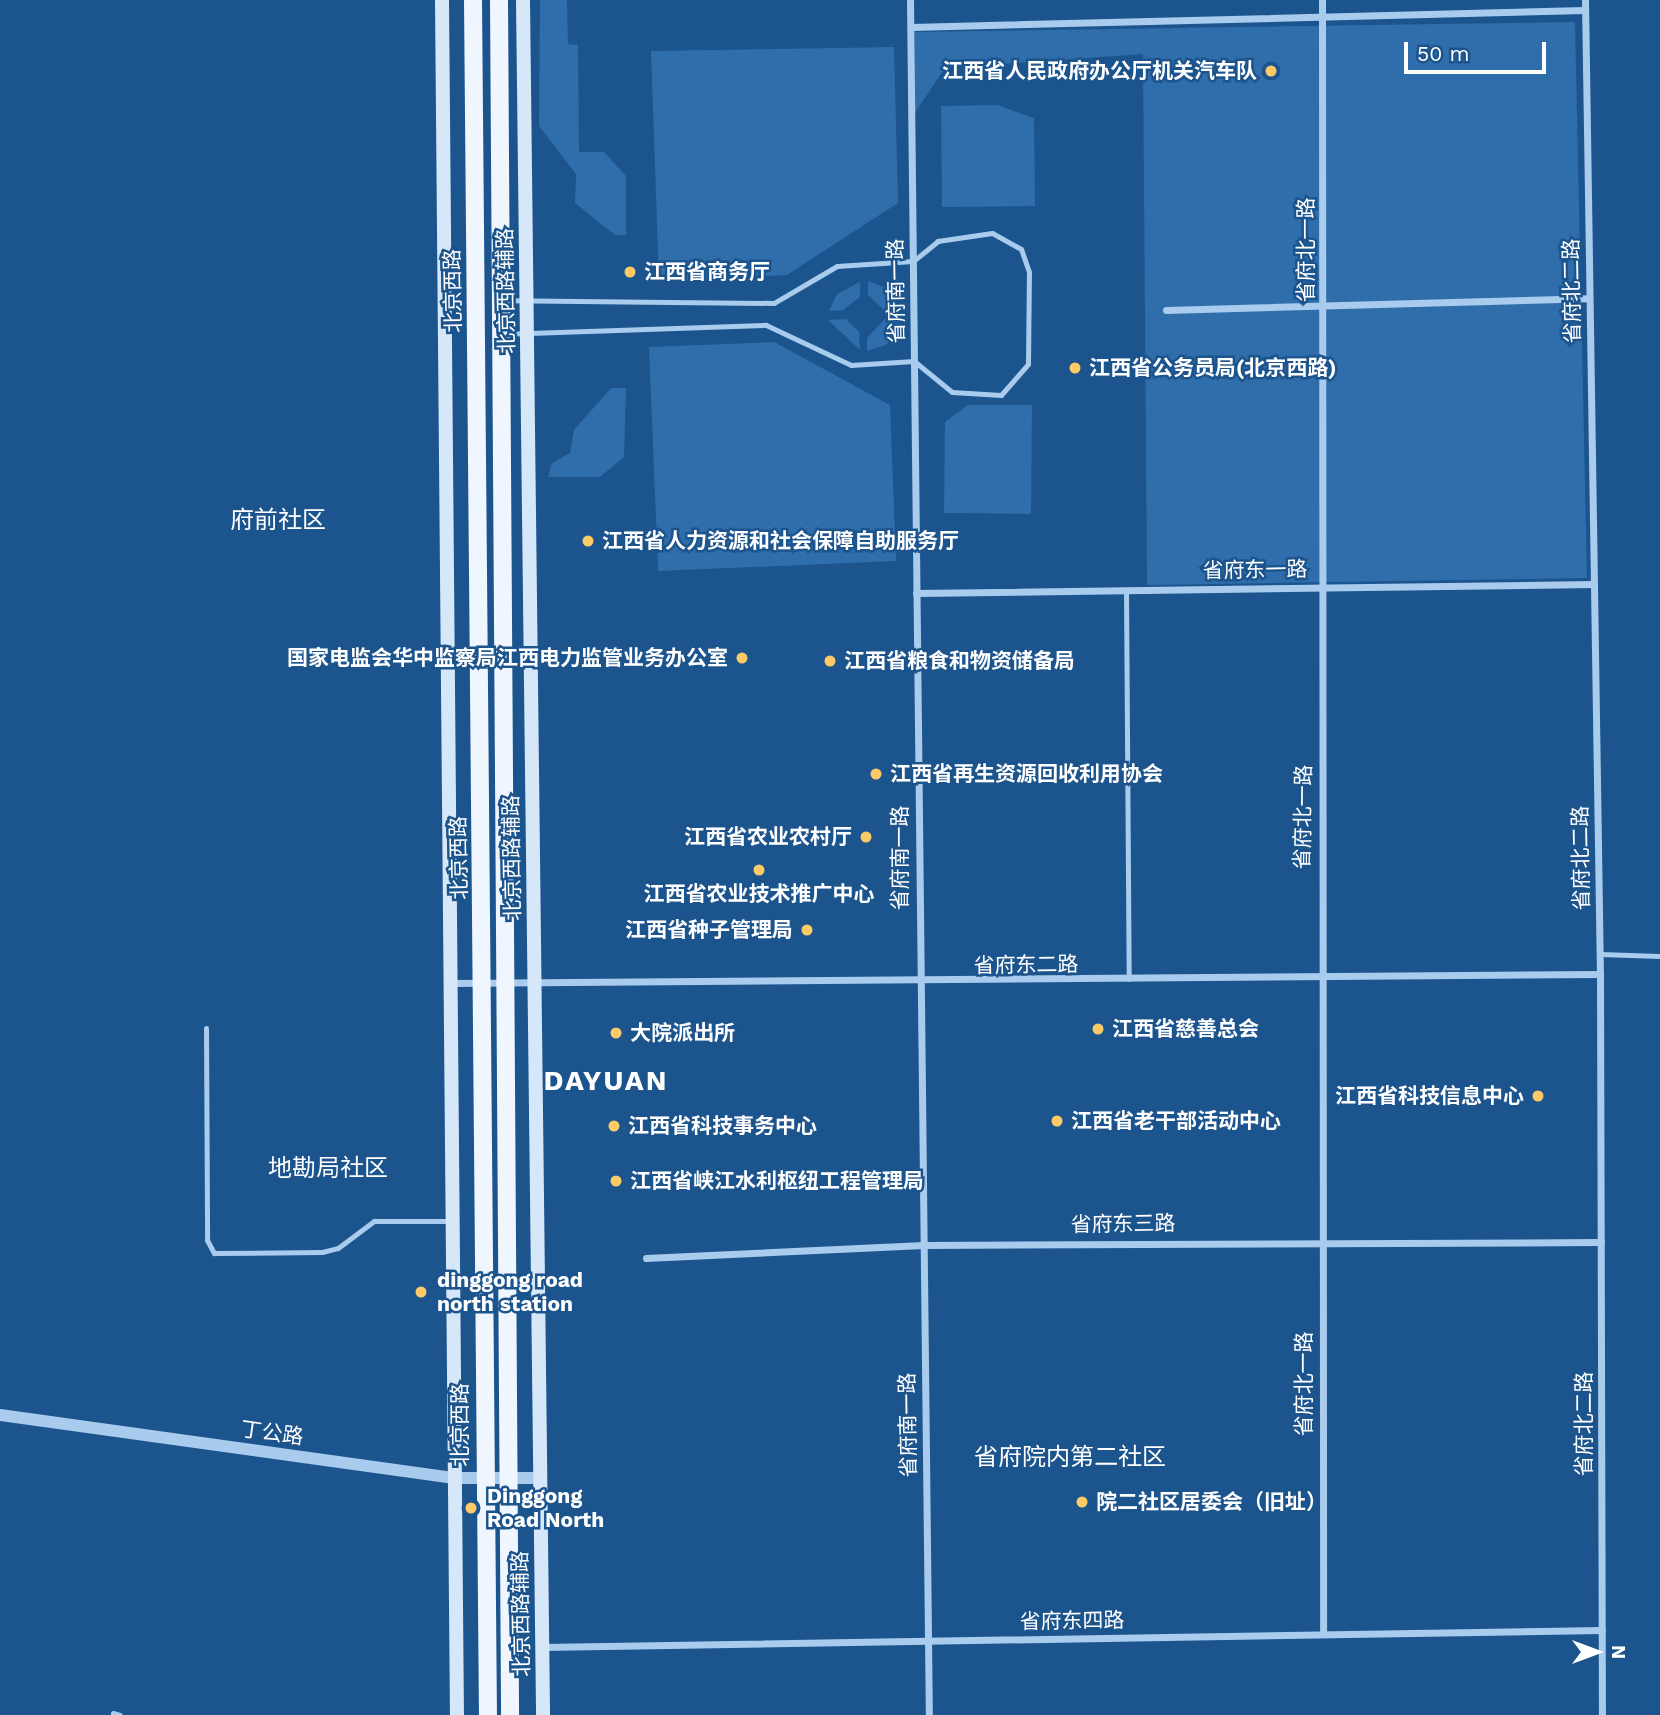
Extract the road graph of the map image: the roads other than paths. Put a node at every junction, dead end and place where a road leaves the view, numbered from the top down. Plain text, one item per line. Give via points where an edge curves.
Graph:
1 (442, 0) edge
2 (472, 0) edge
3 (499, 0) edge
4 (523, 0) edge
5 (910, 0) edge
6 (1322, 0) edge
7 (1585, 0) edge
8 (1585, 10) junction
9 (1322, 19) junction
10 (911, 27) junction
11 (913, 261) junction
12 (1590, 298) junction
13 (500, 300) junction
14 (527, 301) junction
15 (1324, 303) junction
16 (1166, 310) dead end
17 (527, 333) junction
18 (500, 334) junction
19 (914, 361) junction
20 (1594, 584) junction
21 (1325, 587) junction
22 (1126, 590) junction
23 (916, 593) junction
24 (1600, 954) junction
25 (1660, 956) edge
26 (1600, 974) junction
27 (1318, 977) junction
28 (1129, 981) junction
29 (452, 983) junction
30 (483, 983) junction
31 (506, 983) junction
32 (534, 983) junction
33 (918, 984) junction
34 (206, 1028) dead end
35 (454, 1221) junction
36 (1320, 1239) junction
37 (1601, 1242) junction
38 (924, 1245) junction
39 (646, 1258) dead end
40 (0, 1415) edge
41 (455, 1478) junction
42 (483, 1478) junction
43 (506, 1478) junction
44 (540, 1478) junction
45 (1602, 1630) junction
46 (1323, 1634) junction
47 (928, 1641) junction
48 (542, 1647) junction
49 (457, 1715) edge
50 (488, 1715) edge
51 (510, 1715) edge
52 (543, 1715) edge
53 (929, 1715) edge
54 (1602, 1715) edge

1 - 29 main road
2 - 30 main road, 北京西路
3 - 13 main road
4 - 14 main road, 北京西路辅路
5 - 10 street, 省府南一路
6 - 9 street, 省府北一路
7 - 8 street, 省府北二路
8 - 9 street
8 - 12 street, 省府北二路
9 - 10 street
9 - 15 street, 省府北一路
10 - 11 street, 省府南一路
11 - 14 lane via 837,266 774,303
11 - 19 street, 省府南一路
11 - 19 lane via 938,241 992,233 1021,249 1030,272 1028,364 1001,395 952,393
12 - 15 street
12 - 20 street, 省府北二路
13 - 14 lane
13 - 18 main road
14 - 17 main road, 北京西路辅路
15 - 16 street
15 - 21 street, 省府北一路
17 - 18 lane
17 - 19 lane via 766,325 851,365
17 - 32 main road, 北京西路辅路
18 - 31 main road
19 - 23 street, 省府南一路
20 - 21 street, 省府东一路
20 - 24 street, 省府北二路
21 - 22 street, 省府东一路
21 - 27 street, 省府北一路
22 - 23 street, 省府东一路
22 - 28 lane
23 - 33 street, 省府南一路
24 - 25 lane
24 - 26 street, 省府北二路
26 - 27 street, 省府东二路
26 - 37 street, 省府北二路
27 - 28 street, 省府东二路
27 - 36 street, 省府北一路
28 - 33 street, 省府东二路
29 - 30 street, 省府东二路
29 - 35 main road
30 - 31 street, 省府东二路
30 - 42 main road, 北京西路
31 - 32 street, 省府东二路
31 - 43 main road
32 - 33 street, 省府东二路
32 - 44 main road, 北京西路辅路
33 - 38 street, 省府南一路
34 - 35 lane via 207,1240 214,1253 322,1252 338,1248 374,1221
35 - 41 main road
36 - 37 street, 省府东三路
36 - 38 street, 省府东三路
36 - 46 street, 省府北一路
37 - 45 street, 省府北二路
38 - 39 street, 省府东三路
38 - 47 street, 省府南一路
40 - 41 street, 丁公路
41 - 42 street, 丁公路
41 - 49 main road
42 - 43 street, 丁公路
42 - 50 main road, 北京西路
43 - 44 street, 丁公路
43 - 51 main road
44 - 48 main road, 北京西路辅路
45 - 46 street, 省府东四路
45 - 54 street, 省府北二路
46 - 47 street, 省府东四路
47 - 48 street, 省府东四路
47 - 53 street, 省府南一路
48 - 52 main road, 北京西路辅路

